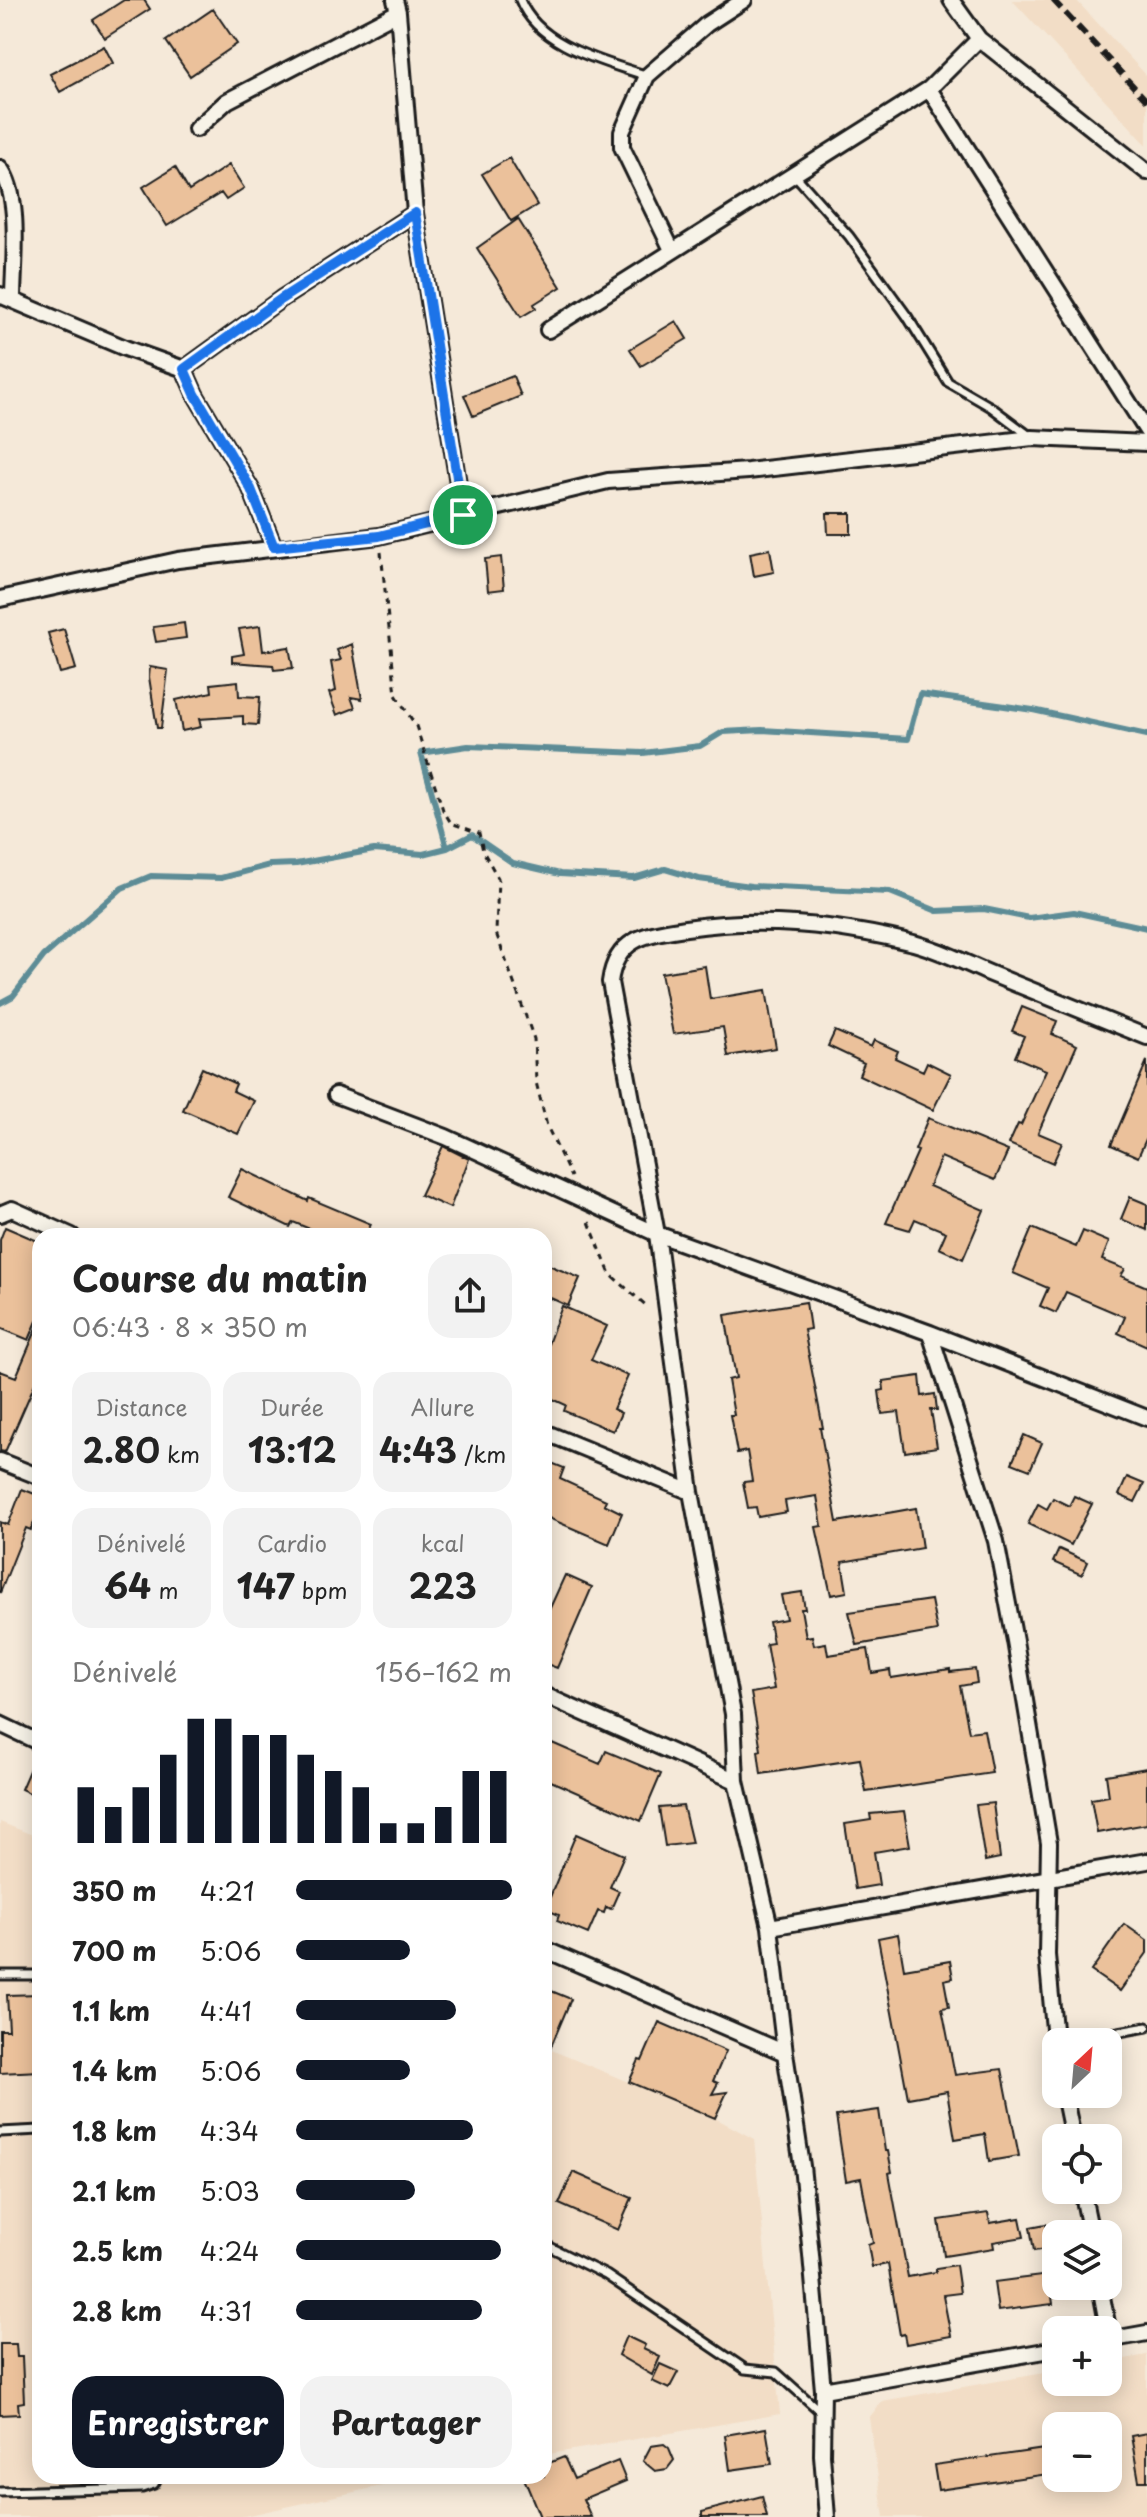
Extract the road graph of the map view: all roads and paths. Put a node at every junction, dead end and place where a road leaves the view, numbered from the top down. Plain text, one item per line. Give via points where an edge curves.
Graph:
1 (520, 0) edge
2 (744, 0) edge
3 (951, 0) edge
4 (397, 6) edge
5 (979, 39) junction
6 (647, 76) junction
7 (929, 89) junction
8 (196, 129) dead end
9 (0, 168) edge
10 (1147, 172) edge
11 (794, 174) junction
12 (415, 213) junction
13 (672, 250) junction
14 (7, 297) edge
15 (548, 330) dead end
16 (184, 369) junction
17 (1147, 431) edge
18 (1032, 438) junction
19 (1147, 443) edge
20 (463, 515) junction
21 (379, 536) junction
22 (274, 547) junction
23 (0, 599) edge
24 (1147, 1037) edge
25 (336, 1095) dead end
26 (582, 1199) junction
27 (0, 1214) edge
28 (54, 1228) edge
29 (657, 1234) junction
30 (667, 1324) junction
31 (930, 1333) junction
32 (1147, 1418) edge
33 (552, 1435) edge
34 (0, 1461) edge
35 (32, 1474) edge
36 (691, 1492) junction
37 (552, 1699) edge
38 (0, 1724) edge
39 (32, 1739) edge
40 (736, 1781) junction
41 (1147, 1861) edge
42 (1048, 1878) junction
43 (770, 1927) junction
44 (552, 1952) edge
45 (0, 1975) edge
46 (32, 1975) edge
47 (1147, 2027) edge
48 (1055, 2028) edge
49 (1122, 2032) edge
50 (785, 2053) junction
51 (32, 2130) edge
52 (0, 2132) edge
53 (552, 2248) edge
54 (1147, 2333) edge
55 (1122, 2338) edge
56 (1042, 2351) edge
57 (823, 2390) junction
58 (822, 2413) junction
59 (154, 2484) edge
60 (0, 2492) edge
61 (827, 2517) edge

1 - 6 lane via 554,39
2 - 6 street
3 - 5 street
4 - 8 street via 227,101
4 - 12 street
5 - 7 street
5 - 10 street
6 - 13 street via 622,132 622,147
7 - 11 street
7 - 17 street
9 - 14 street via 10,181 13,213
11 - 13 street
11 - 18 lane via 849,236 948,382
12 - 16 street
12 - 20 street
13 - 15 street
14 - 16 street
16 - 22 street via 251,489
18 - 19 street
18 - 20 street via 748,471 608,481
20 - 21 street
21 - 22 street
21 - 26 path via 396,695 416,726 443,810 451,823 479,833 498,878 496,933 534,1039 536,1082 547,1126
22 - 23 street via 178,560
24 - 29 street via 912,942 849,930 743,921 646,936 629,943 619,955 610,982
25 - 26 street via 446,1137
26 - 29 street
26 - 30 path via 610,1274
27 - 28 street via 12,1209
29 - 30 street
29 - 31 street
30 - 36 street
31 - 32 street
31 - 42 street via 996,1541 1049,1843
33 - 36 street
34 - 35 street
36 - 40 street via 733,1714
37 - 40 street
38 - 39 street
40 - 43 street
41 - 42 street
42 - 43 street
42 - 48 street via 1047,1955
43 - 50 street
44 - 50 street
45 - 46 lane
47 - 49 lane
50 - 57 street via 802,2166
51 - 52 lane
53 - 58 lane via 606,2275 745,2369 776,2372
54 - 55 street
56 - 57 street
57 - 58 street
58 - 61 street
59 - 60 lane

